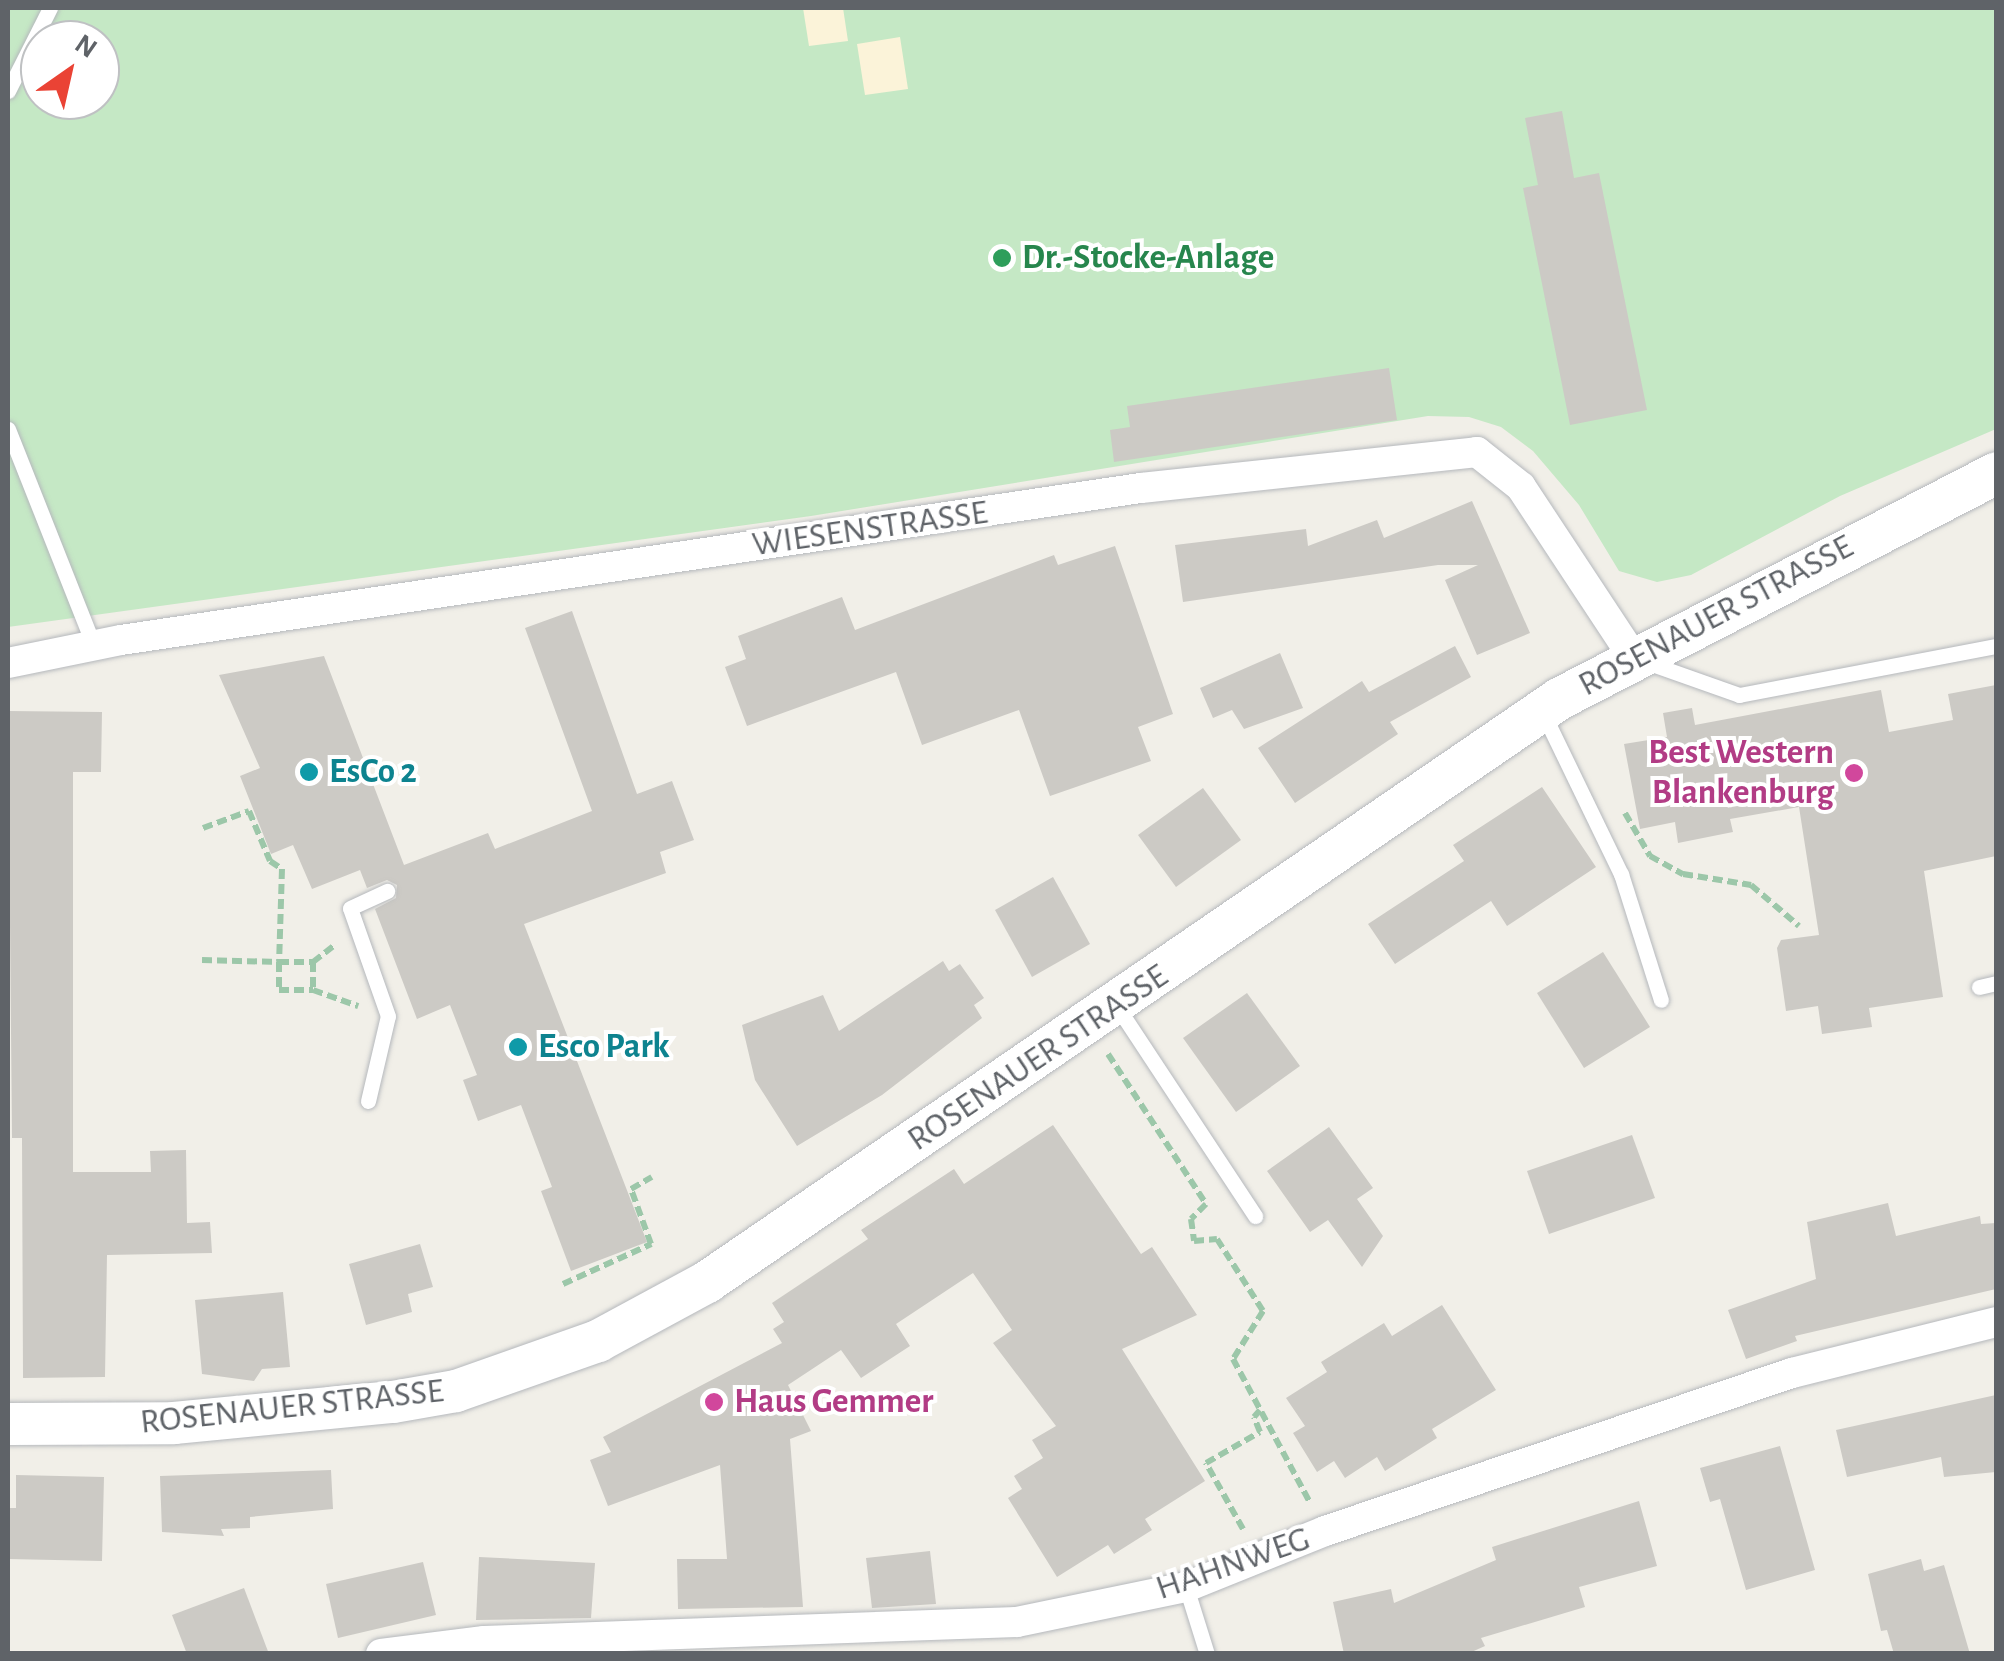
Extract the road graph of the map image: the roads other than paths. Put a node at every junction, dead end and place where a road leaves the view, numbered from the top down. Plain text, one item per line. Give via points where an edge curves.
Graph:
1 (50, 8) edge
2 (8, 90) edge
3 (8, 429) edge
4 (1996, 473) edge
5 (93, 644) junction
6 (1996, 646) edge
7 (1633, 657) junction
8 (8, 663) edge
9 (1542, 711) junction
10 (387, 891) dead end
11 (1996, 983) edge
12 (1979, 987) dead end
13 (1661, 1000) dead end
14 (1102, 1014) junction
15 (368, 1102) dead end
16 (1256, 1216) dead end
17 (1996, 1322) edge
18 (8, 1424) edge
19 (1186, 1587) junction
20 (381, 1654) edge
21 (1207, 1654) edge

1 - 2 lane
3 - 5 lane
4 - 7 street, ROSENAUER STRASSE
5 - 7 street, WIESENSTRASSE via 1141,488 1477,452 1521,487
5 - 8 street, WIESENSTRASSE
6 - 7 lane via 1739,695
7 - 9 street, ROSENAUER STRASSE
9 - 13 lane via 1621,874
9 - 14 street, ROSENAUER STRASSE
10 - 15 lane via 350,908 388,1016
11 - 12 lane
14 - 16 lane
14 - 18 street, ROSENAUER STRASSE via 708,1282 542,1365 394,1402 174,1423
17 - 19 street, HAHNWEG via 1792,1373
19 - 20 street, HAHNWEG via 1017,1622 484,1641
19 - 21 lane

